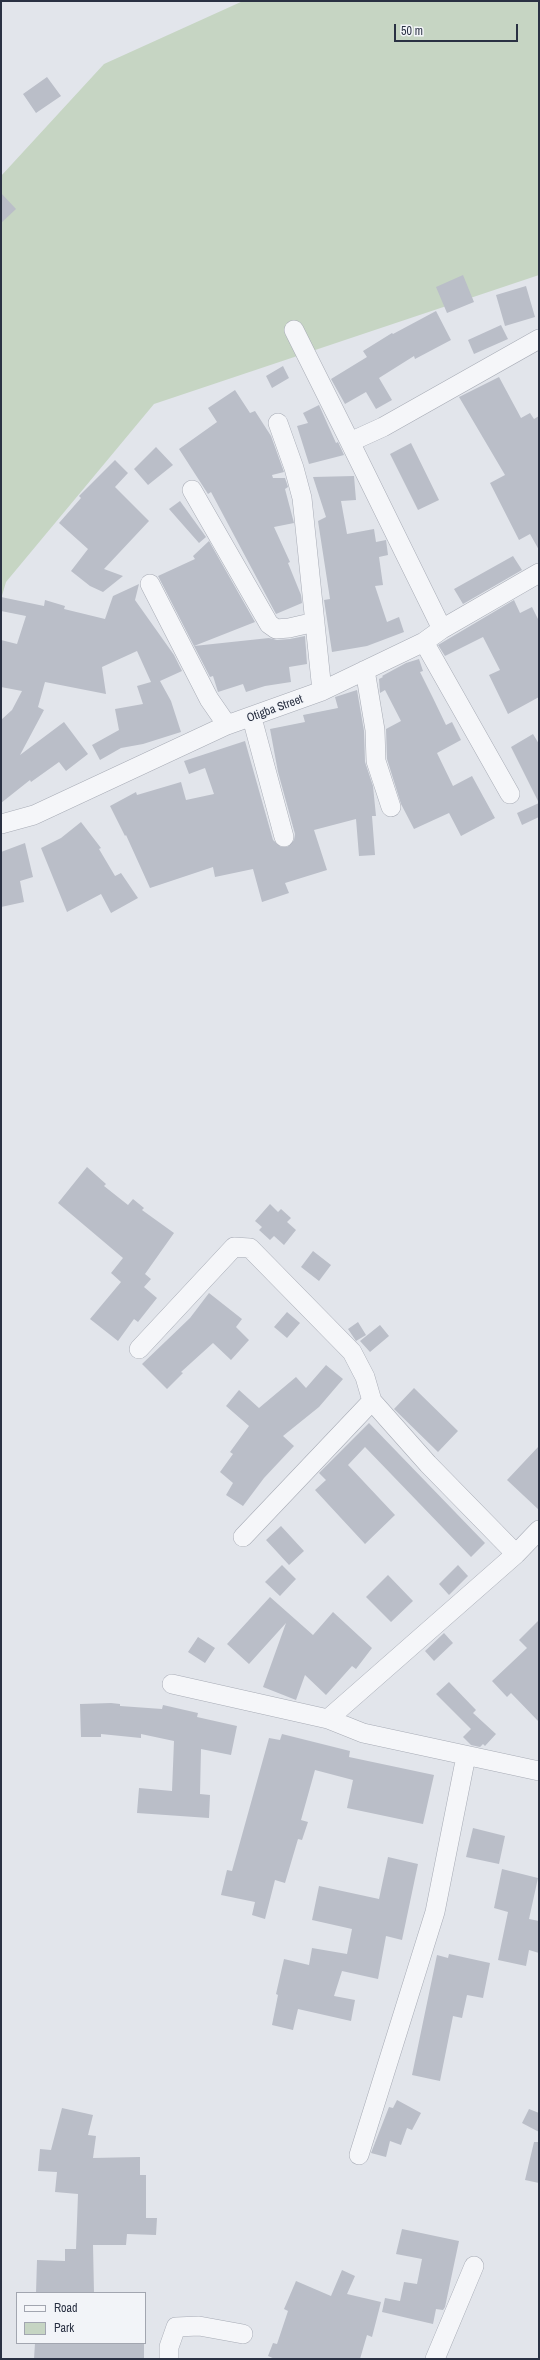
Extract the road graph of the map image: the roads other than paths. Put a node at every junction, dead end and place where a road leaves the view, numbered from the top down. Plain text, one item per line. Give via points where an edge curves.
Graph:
1 (294, 330) dead end
2 (539, 339) edge
3 (278, 423) dead end
4 (350, 442) junction
5 (192, 490) dead end
6 (539, 573) edge
7 (150, 584) dead end
8 (315, 622) junction
9 (442, 629) junction
10 (424, 642) junction
11 (365, 670) junction
12 (322, 691) junction
13 (252, 718) junction
14 (227, 725) junction
15 (510, 794) dead end
16 (391, 807) dead end
17 (1, 824) edge
18 (284, 837) dead end
19 (139, 1349) dead end
20 (372, 1401) junction
21 (539, 1530) edge
22 (243, 1537) dead end
23 (516, 1554) junction
24 (172, 1684) dead end
25 (328, 1719) junction
26 (466, 1756) junction
27 (539, 1771) edge
28 (359, 2155) dead end
29 (474, 2266) dead end
30 (243, 2334) dead end
31 (169, 2359) edge
32 (435, 2359) edge

1 - 4 street
2 - 4 street via 383,427
3 - 8 street via 302,498
4 - 9 street
5 - 8 street via 269,624 276,629
6 - 9 street, Otigba Street
7 - 14 street via 209,699
8 - 12 street
9 - 10 street, Otigba Street
10 - 11 street, Otigba Street
10 - 15 street
11 - 12 street, Otigba Street
11 - 16 street via 375,730 376,761
12 - 13 street, Otigba Street
13 - 14 street, Otigba Street
13 - 18 street
14 - 17 street, Otigba Street via 34,815
19 - 20 street via 234,1247 250,1248 352,1352 365,1377
20 - 22 street
20 - 23 street via 428,1464
21 - 23 street
23 - 25 street
24 - 25 street
25 - 26 street via 363,1732
26 - 27 street
26 - 28 street via 435,1912
29 - 32 street
30 - 31 street via 199,2326 176,2327 169,2347

